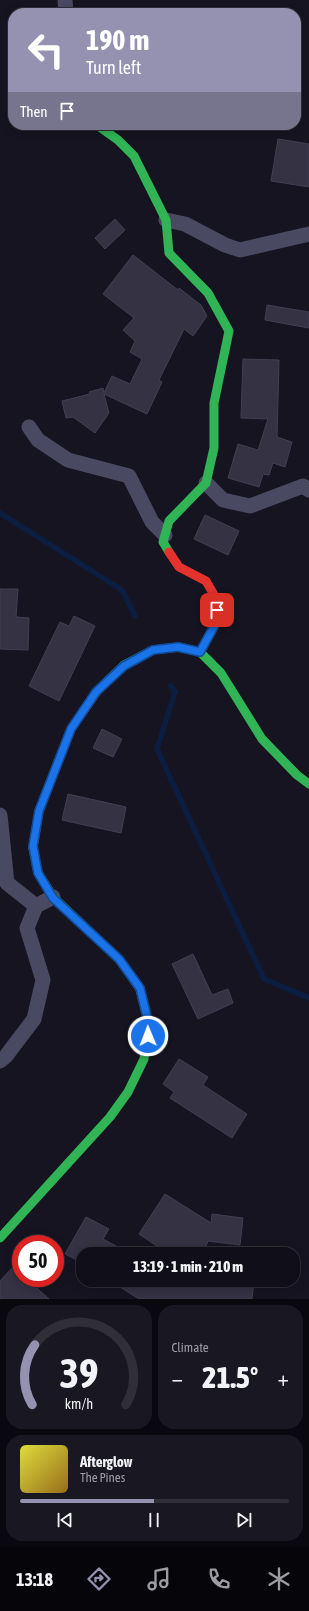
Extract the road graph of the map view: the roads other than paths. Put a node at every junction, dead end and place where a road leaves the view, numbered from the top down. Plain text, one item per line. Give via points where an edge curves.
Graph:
1 (104, 130) edge
2 (166, 220) junction
3 (309, 234) edge
4 (29, 427) dead end
5 (206, 484) junction
6 (309, 490) edge
7 (165, 535) junction
8 (200, 652) junction
9 (309, 784) edge
10 (0, 816) edge
11 (53, 898) junction
12 (36, 906) junction
13 (0, 1061) edge
14 (0, 1238) edge

1 - 2 main road via 134,156
2 - 3 street via 185,224 240,250
2 - 5 main road via 169,253 208,293 229,331 214,403 214,448
4 - 7 street via 38,440 68,460 129,476 152,522
5 - 6 street via 223,500 250,506 303,486
5 - 7 main road via 169,521
7 - 8 main road via 163,542 179,568 206,581 217,600 217,621
8 - 9 main road via 221,673 262,739
8 - 11 main road via 178,647 153,650 124,666 96,692 71,729 39,811 33,846 38,873
10 - 12 street via 7,883
11 - 12 street
11 - 14 main road via 119,959 140,988 149,1025 144,1059 128,1092 110,1117
12 - 13 street via 27,928 43,980 34,1019

